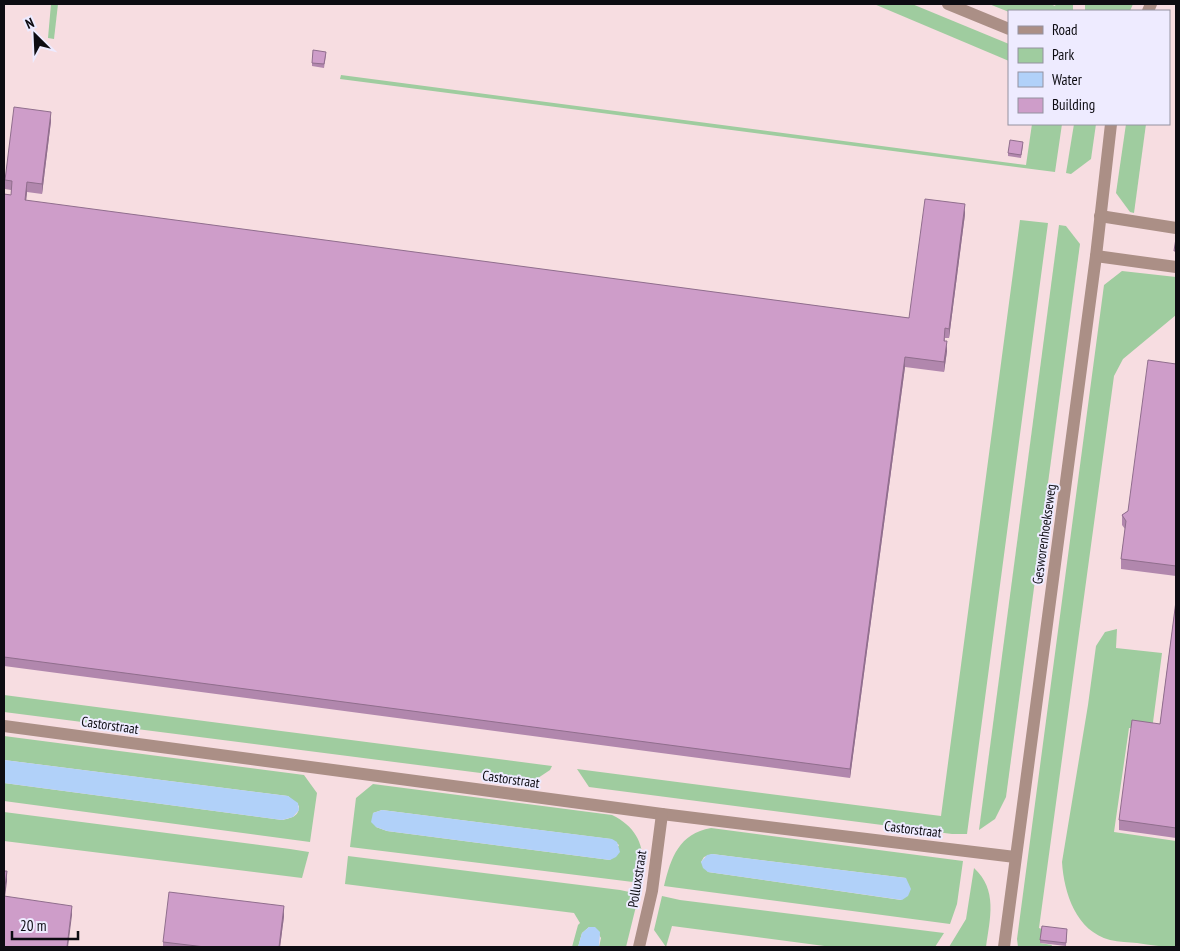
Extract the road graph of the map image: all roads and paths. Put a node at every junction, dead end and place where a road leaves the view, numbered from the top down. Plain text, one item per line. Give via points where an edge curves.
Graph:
1 (948, 4) edge
2 (1008, 29) edge
3 (1112, 125) edge
4 (1100, 216) junction
5 (1176, 228) edge
6 (1096, 256) junction
7 (1176, 267) edge
8 (4, 726) edge
9 (662, 814) junction
10 (1015, 857) junction
11 (639, 947) edge
12 (1004, 947) edge

1 - 2 street
3 - 4 street, Gesworenhoekseweg
4 - 5 street
4 - 6 street, Gesworenhoekseweg
6 - 7 street
6 - 10 street, Gesworenhoekseweg
8 - 9 street, Castorstraat
9 - 10 street, Castorstraat
9 - 11 street, Polluxstraat via 652,891
10 - 12 street, Gesworenhoekseweg

